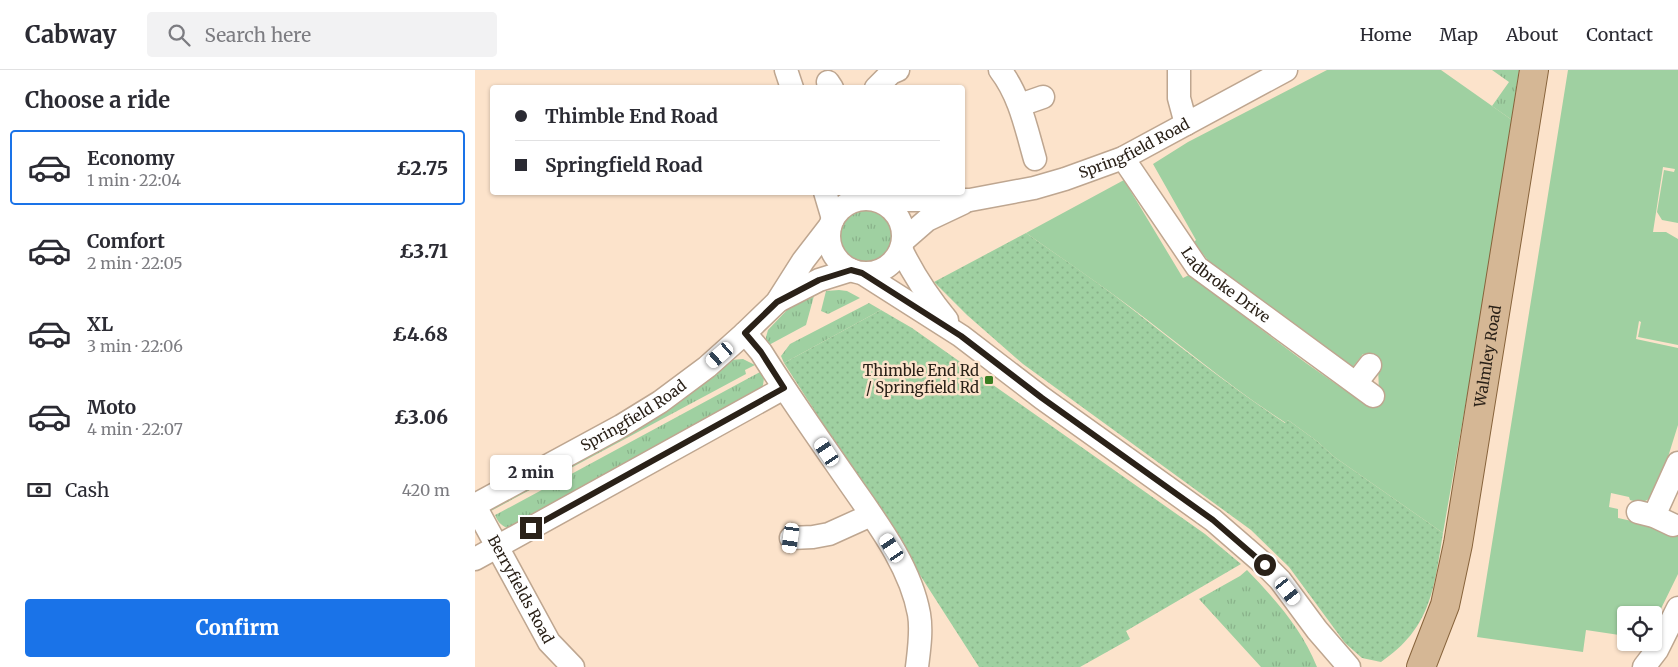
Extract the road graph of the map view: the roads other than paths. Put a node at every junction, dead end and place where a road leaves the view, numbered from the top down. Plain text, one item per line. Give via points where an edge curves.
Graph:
1 (786, 70) edge
2 (898, 70) edge
3 (1000, 70) edge
4 (1179, 70) edge
5 (1286, 70) edge
6 (1534, 70) edge
7 (791, 85) edge
8 (880, 85) edge
9 (1043, 97) dead end
10 (1020, 105) junction
11 (1186, 124) junction
12 (1123, 158) junction
13 (1035, 159) dead end
14 (826, 195) edge
15 (868, 197) edge
16 (971, 200) junction
17 (831, 222) junction
18 (903, 244) junction
19 (856, 271) junction
20 (777, 302) junction
21 (745, 333) junction
22 (961, 336) junction
23 (1370, 365) dead end
24 (784, 388) junction
25 (1678, 463) edge
26 (475, 506) edge
27 (871, 515) junction
28 (1655, 518) dead end
29 (789, 539) dead end
30 (498, 547) junction
31 (475, 559) edge
32 (1678, 608) edge
33 (1317, 630) junction
34 (1432, 641) junction
35 (573, 667) edge
36 (917, 667) edge
37 (1329, 667) edge
38 (1349, 667) edge
39 (1402, 667) edge
40 (1421, 667) edge
41 (1644, 667) edge

1 - 7 street
2 - 8 street
3 - 10 street
4 - 11 street via 1179,98
5 - 11 street, Springfield Road
6 - 34 main road, Walmley Road via 1458,544 1445,605
9 - 10 street
10 - 13 street
11 - 12 street, Springfield Road
12 - 16 street, Springfield Road via 1042,185
12 - 23 street, Ladbroke Drive via 1197,267 1365,389
14 - 17 street
15 - 16 street, Springfield Road
15 - 17 street via 843,206
15 - 18 street via 890,207 898,216 903,227
16 - 18 street, Springfield Road via 927,220
17 - 19 street via 831,249 841,264
17 - 20 street, Springfield Road
18 - 19 street via 892,263 881,270
18 - 22 street via 914,275
19 - 20 street, Springfield Road via 819,280
19 - 22 street
20 - 21 street, Springfield Road
21 - 24 street
21 - 26 street, Springfield Road via 660,402
22 - 33 street via 1213,520 1275,575
24 - 27 street
24 - 30 street
25 - 28 street
26 - 30 street, Berryfields Road
27 - 29 street via 829,534
27 - 36 street via 908,578 919,614
30 - 31 street
30 - 35 street, Berryfields Road via 549,642
32 - 41 street via 1657,650
33 - 37 street
33 - 38 street
34 - 39 main road, Walmley Road
34 - 40 main road, Walmley Road

